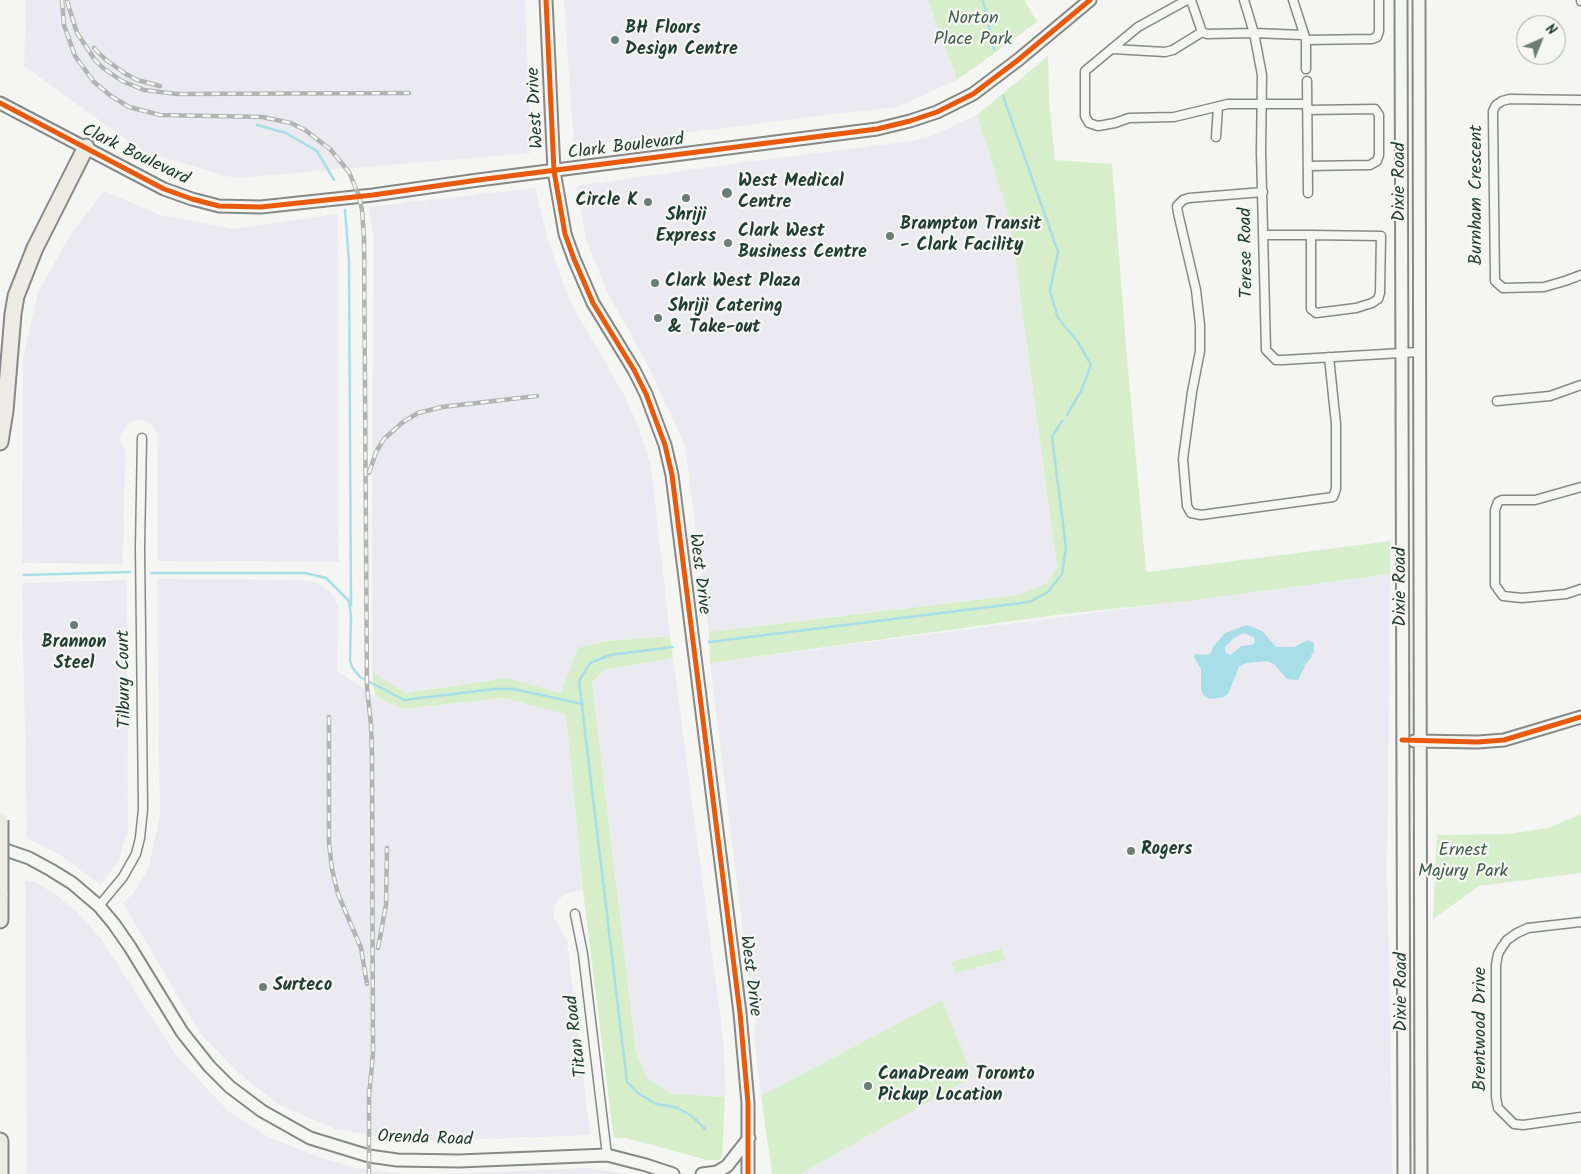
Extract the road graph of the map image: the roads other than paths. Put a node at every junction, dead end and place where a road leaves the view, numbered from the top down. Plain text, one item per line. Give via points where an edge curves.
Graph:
1 (546, 0) edge
2 (1090, 0) edge
3 (1186, 0) edge
4 (1192, 0) edge
5 (1244, 0) edge
6 (1294, 0) edge
7 (1379, 0) edge
8 (1401, 0) edge
9 (1419, 0) edge
10 (1202, 32) junction
11 (1254, 33) junction
12 (1305, 38) junction
13 (1113, 49) junction
14 (1306, 69) dead end
15 (1307, 81) dead end
16 (1581, 100) edge
17 (0, 103) edge
18 (1262, 104) junction
19 (1218, 107) junction
20 (1307, 107) junction
21 (1216, 138) dead end
22 (86, 147) junction
23 (1308, 166) junction
24 (554, 170) junction
25 (1263, 192) junction
26 (1308, 193) dead end
27 (1263, 235) junction
28 (1311, 235) junction
29 (1581, 275) edge
30 (1418, 352) junction
31 (1401, 353) junction
32 (1329, 357) junction
33 (1581, 385) edge
34 (1497, 401) dead end
35 (142, 438) dead end
36 (0, 442) edge
37 (1581, 487) edge
38 (1581, 589) edge
39 (1581, 717) edge
40 (1402, 740) junction
41 (1420, 741) junction
42 (0, 820) edge
43 (0, 848) edge
44 (0, 894) edge
45 (99, 906) junction
46 (575, 914) dead end
47 (0, 920) edge
48 (1581, 922) edge
49 (1581, 1117) edge
50 (749, 1138) junction
51 (0, 1141) edge
52 (607, 1155) junction
53 (0, 1174) edge
54 (673, 1174) edge
55 (702, 1174) edge
56 (748, 1174) edge
57 (1404, 1174) edge
58 (1421, 1174) edge

1 - 24 street, West Drive
2 - 24 street, Clark Boulevard via 973,94 910,121 877,129
3 - 13 street via 1138,27
4 - 10 street
5 - 11 street, Terese Road
6 - 12 street
7 - 12 street via 1379,31 1376,37
8 - 31 street, Dixie Road
9 - 30 street, Dixie Road
10 - 11 street
10 - 13 street via 1166,52
11 - 12 street
11 - 18 street, Terese Road via 1262,76
12 - 14 street
13 - 19 street via 1085,71 1085,116 1089,123 1098,126 1130,118 1174,117
15 - 20 street
16 - 29 street, Burnham Crescent via 1502,101 1493,111 1493,126 1495,281 1502,288 1544,286
17 - 22 street, Clark Boulevard
18 - 19 street
18 - 20 street
18 - 25 street, Terese Road
19 - 21 street
20 - 23 street
20 - 23 street via 1375,109 1379,115 1377,161 1370,165
22 - 24 street, Clark Boulevard via 164,189 192,199 237,208 374,195
22 - 36 highway via 35,248 16,296
23 - 26 street
24 - 50 street, West Drive via 560,212 574,260 593,304 646,394 665,445 670,469 740,1013
25 - 27 street, Terese Road
25 - 32 street via 1189,198 1177,206 1196,290 1200,324 1200,351 1183,459 1187,506 1191,513 1201,516 1333,498 1336,489 1336,424
27 - 28 street
27 - 32 street, Terese Road via 1266,350 1276,360
28 - 28 street via 1381,236 1378,299 1356,308 1316,313 1311,309
30 - 31 street, Terese Road
30 - 41 street, Dixie Road
31 - 32 street, Terese Road
31 - 40 street, Dixie Road
33 - 34 street via 1550,396
35 - 45 street, Tilbury Court via 143,809 136,854 123,877
37 - 38 street via 1535,500 1498,502 1495,510 1495,585 1503,596 1522,598 1566,594
39 - 41 street via 1504,740
40 - 41 street
40 - 57 street, Dixie Road
41 - 58 street, Dixie Road
42 - 44 highway, bridge
43 - 45 street, Orenda Road via 52,870
44 - 47 highway
45 - 52 street, Orenda Road via 130,947 182,1032 209,1066 262,1111 310,1138 369,1156 397,1160
46 - 52 street, Titan Road via 583,954
48 - 49 street, Brentwood Drive via 1528,928 1507,940 1498,954 1496,1097 1498,1108 1514,1124
50 - 55 street via 728,1166
50 - 56 street, West Drive
51 - 53 highway
52 - 54 street, Orenda Road

